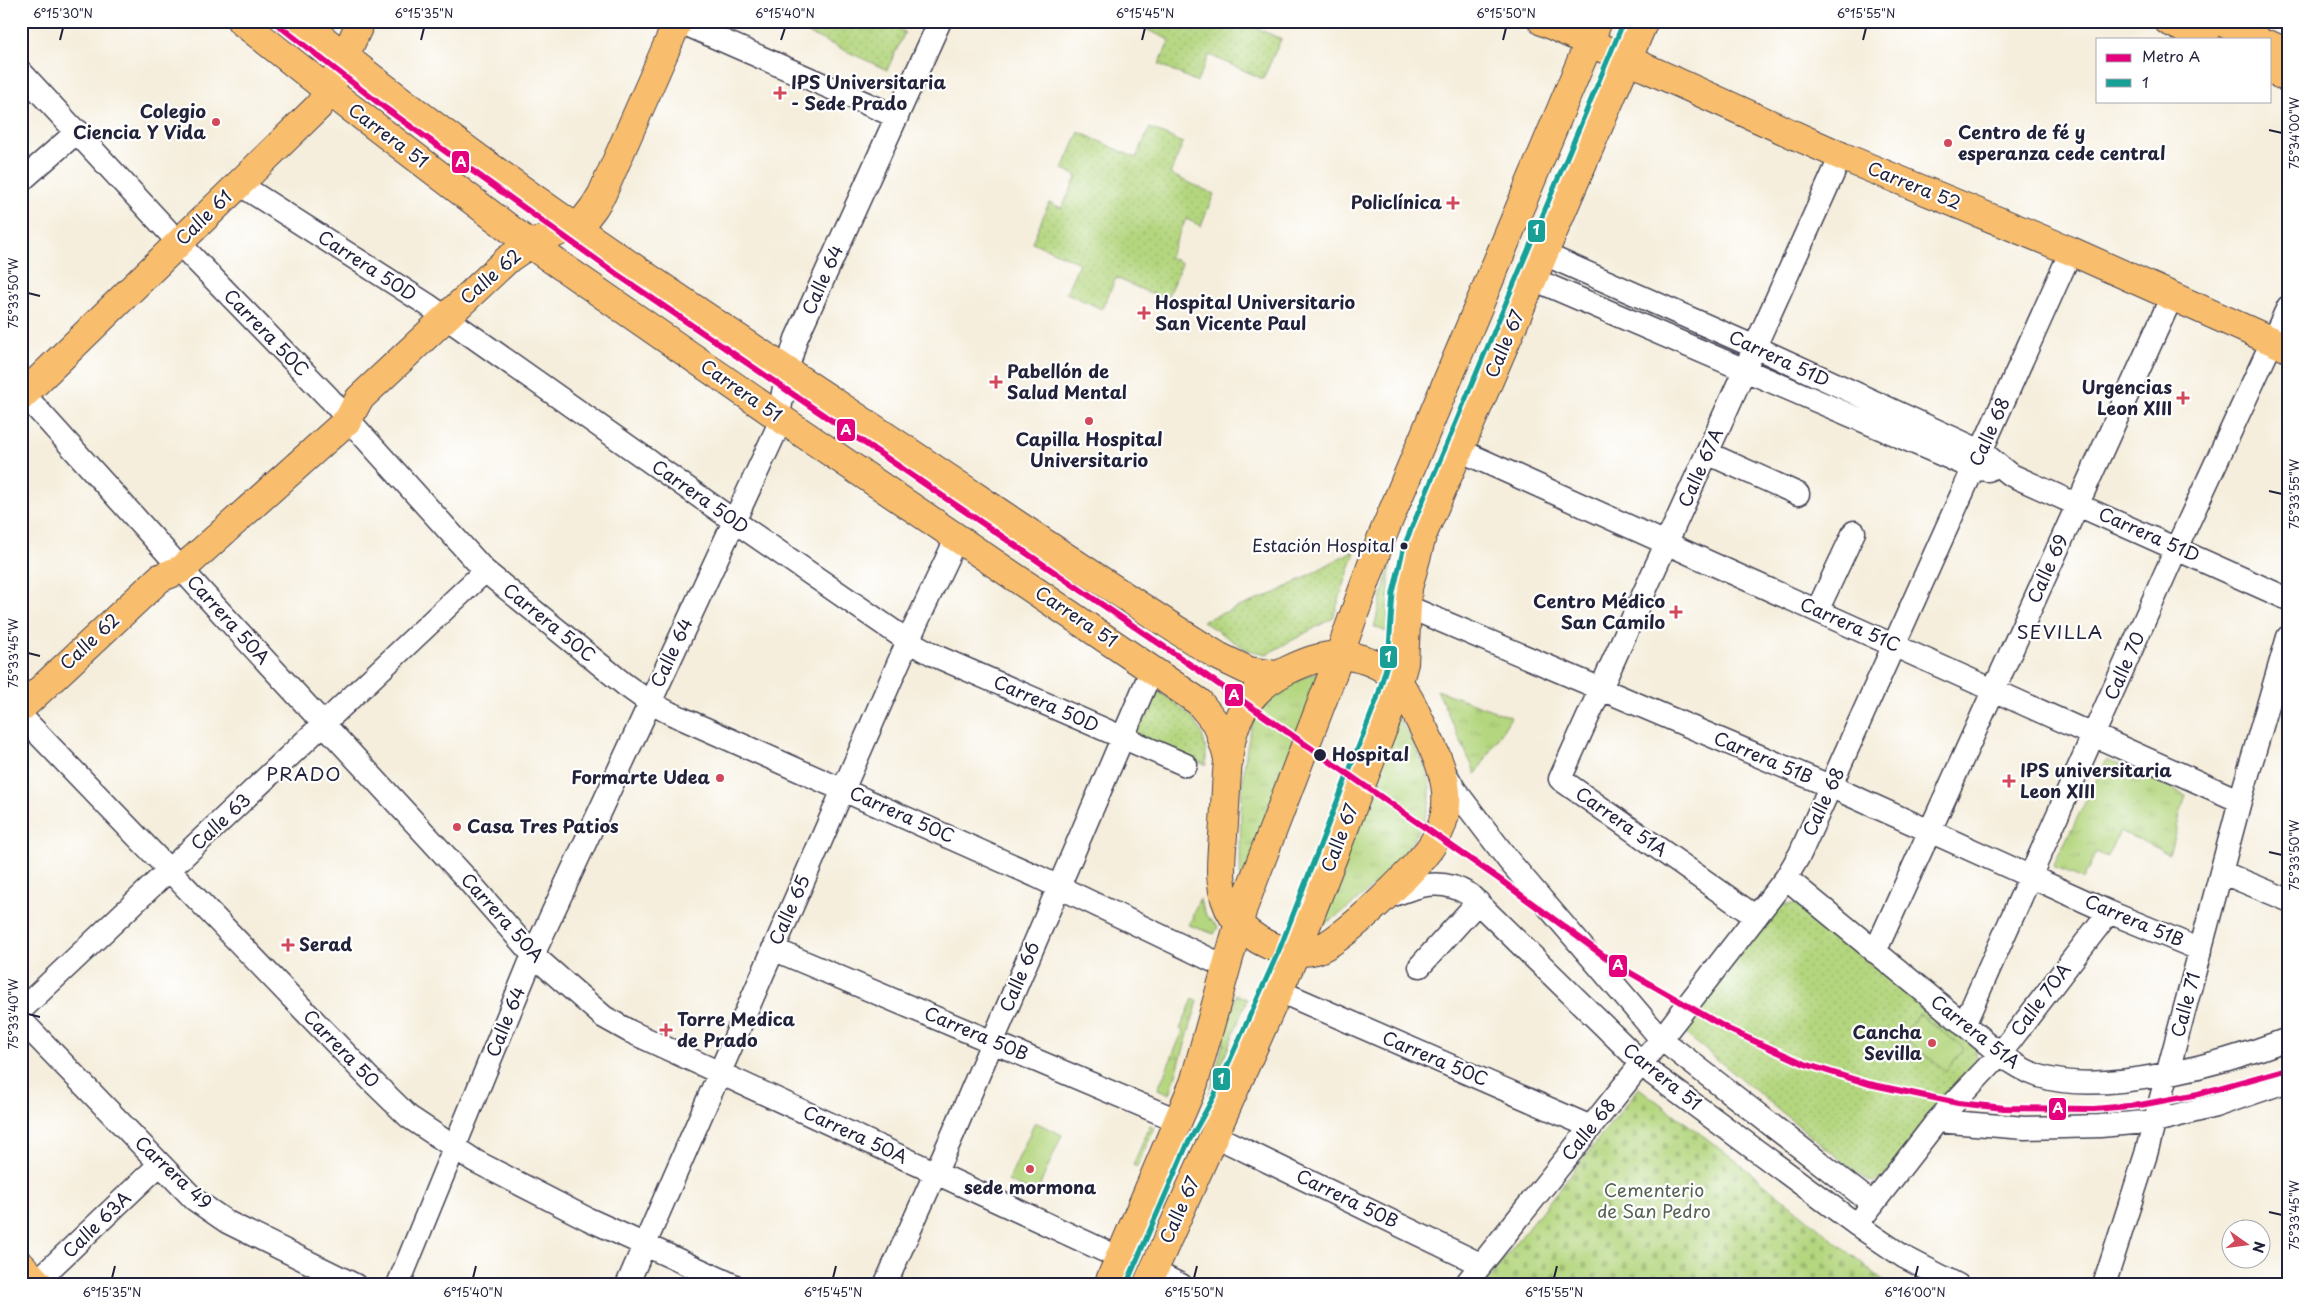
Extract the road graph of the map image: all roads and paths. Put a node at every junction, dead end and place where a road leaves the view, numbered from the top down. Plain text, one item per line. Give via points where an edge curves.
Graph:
1 (241, 21) edge
2 (301, 21) edge
3 (361, 21) edge
4 (678, 21) edge
5 (1542, 21) edge
6 (1644, 21) edge
7 (2168, 21) edge
8 (2220, 21) edge
9 (937, 22) edge
10 (1594, 32) edge
11 (2203, 38) edge
12 (2255, 38) edge
13 (2272, 46) edge
14 (2288, 53) edge
15 (345, 57) junction
16 (1627, 59) junction
17 (2272, 71) edge
18 (21, 72) edge
19 (2288, 78) edge
20 (329, 91) junction
21 (897, 117) junction
22 (78, 131) junction
23 (1841, 156) junction
24 (21, 181) edge
25 (239, 184) junction
26 (1513, 224) junction
27 (574, 225) junction
28 (179, 243) junction
29 (531, 245) junction
30 (1547, 247) junction
31 (2072, 251) junction
32 (1533, 279) junction
33 (2172, 296) junction
34 (2288, 307) edge
35 (446, 318) junction
36 (2280, 345) edge
37 (1755, 347) junction
38 (1744, 370) junction
39 (787, 371) junction
40 (22, 394) edge
41 (841, 407) junction
42 (347, 408) junction
43 (780, 424) junction
44 (1459, 450) junction
45 (1707, 453) junction
46 (1977, 460) junction
47 (1798, 494) dead end
48 (2078, 504) junction
49 (734, 521) junction
50 (1854, 532) dead end
51 (957, 537) junction
52 (1667, 543) junction
53 (2177, 548) junction
54 (171, 567) junction
55 (485, 571) junction
56 (2288, 599) edge
57 (1406, 606) junction
58 (1817, 611) junction
59 (2288, 637) edge
60 (908, 641) junction
61 (1894, 646) junction
62 (1339, 655) junction
63 (1152, 669) junction
64 (1277, 675) junction
65 (1400, 682) junction
66 (1602, 689) junction
67 (1994, 690) junction
68 (649, 702) junction
69 (21, 708) edge
70 (21, 716) edge
71 (323, 724) junction
72 (2094, 736) junction
73 (1124, 738) junction
74 (1229, 761) junction
75 (1186, 765) dead end
76 (1440, 765) junction
77 (1560, 779) joint
78 (1832, 787) junction
79 (844, 788) junction
80 (2240, 801) junction
81 (1930, 830) junction
82 (169, 870) junction
83 (2221, 872) junction
84 (2032, 875) junction
85 (1786, 878) junction
86 (1059, 887) junction
87 (2288, 900) edge
88 (1378, 901) junction
89 (1478, 902) junction
90 (2109, 912) junction
91 (1756, 917) junction
92 (1238, 924) junction
93 (773, 949) junction
94 (2201, 950) junction
95 (1296, 952) junction
96 (1875, 952) junction
97 (533, 955) junction
98 (1420, 966) dead end
99 (1226, 967) junction
100 (1278, 991) junction
101 (21, 1010) edge
102 (21, 1020) edge
103 (1964, 1025) junction
104 (1661, 1039) junction
105 (2288, 1039) edge
106 (993, 1041) junction
107 (2000, 1054) junction
108 (1642, 1064) junction
109 (719, 1072) junction
110 (2168, 1074) junction
111 (2288, 1081) edge
112 (1179, 1121) junction
113 (1937, 1121) junction
114 (2155, 1121) junction
115 (1591, 1127) junction
116 (1213, 1135) junction
117 (455, 1146) junction
118 (160, 1164) junction
119 (936, 1172) junction
120 (1873, 1204) junction
121 (1857, 1225) junction
122 (643, 1245) junction
123 (1120, 1258) junction
124 (1480, 1264) junction
125 (1150, 1278) edge
126 (33, 1279) edge
127 (355, 1285) edge
128 (398, 1285) edge
129 (627, 1285) edge
130 (733, 1285) edge
131 (885, 1285) edge
132 (1108, 1285) edge
133 (1182, 1285) edge
134 (1464, 1285) edge
135 (1958, 1285) edge
136 (2104, 1285) edge

1 - 20 main road, Carrera 51
2 - 15 main road, Carrera 51
3 - 15 main road, Calle 61
4 - 21 street
4 - 27 main road, Calle 62 via 602,194 584,220
5 - 10 main road, Carrera 52
6 - 16 main road, Calle 67
7 - 11 main road
8 - 12 main road
9 - 21 street, Calle 64
10 - 16 main road, Carrera 52
10 - 26 main road, Calle 67
13 - 14 main road
15 - 20 main road, Calle 61
15 - 27 main road, Carrera 51
16 - 23 main road, Carrera 52
16 - 30 main road, Calle 67
17 - 19 main road
18 - 22 street, Carrera 50C
20 - 25 main road, Calle 61 via 318,107
20 - 29 main road, Carrera 51
21 - 39 street, Calle 64 via 796,339
22 - 24 street
22 - 28 street, Carrera 50C
23 - 31 main road, Carrera 52
23 - 37 street, Calle 67A
25 - 28 main road, Calle 61
25 - 35 street, Carrera 50D
26 - 30 main road
26 - 62 main road, Calle 67 via 1405,478
27 - 29 main road, Calle 62
27 - 39 main road, Carrera 51
28 - 40 main road, Calle 61
28 - 42 street, Carrera 50C
29 - 35 main road, Calle 62 via 516,253
29 - 43 main road, Carrera 51
30 - 32 main road, Calle 67
30 - 37 street, Carrera 51D
31 - 33 main road, Carrera 52
31 - 46 street, Calle 68
32 - 38 street, Carrera 51D
32 - 44 main road, Calle 67
33 - 36 main road, Carrera 52
33 - 48 street, Calle 69
34 - 36 street, Calle 70
35 - 42 main road, Calle 62
35 - 49 street, Carrera 50D
36 - 53 street, Calle 70
37 - 38 street, Calle 67A
37 - 46 street, Carrera 51D
38 - 45 street, Calle 67A
38 - 46 street, Carrera 51D
39 - 41 main road, Carrera 51
39 - 43 street, Calle 64
40 - 54 street, Carrera 50A
41 - 43 main road via 819,405
41 - 64 main road, Carrera 51 via 1218,656 1249,671
42 - 54 main road, Calle 62
42 - 55 street, Carrera 50C
43 - 49 street, Calle 64
43 - 51 main road, Carrera 51
44 - 52 street, Carrera 51C
44 - 57 main road, Calle 67 via 1416,552
45 - 47 street
45 - 52 street, Calle 67A
46 - 48 street, Carrera 51D
46 - 61 street, Calle 68
48 - 53 street, Carrera 51D
48 - 67 street, Calle 69
49 - 60 street, Carrera 50D
49 - 68 street, Calle 64
50 - 58 street
51 - 60 street, Calle 65
51 - 63 main road, Carrera 51
52 - 58 street, Carrera 51C
52 - 66 street, Calle 67A
53 - 56 street, Carrera 51D
53 - 72 street, Calle 70
54 - 69 main road, Calle 62
54 - 71 street, Carrera 50A
55 - 68 street, Carrera 50C
55 - 71 street, Calle 63
57 - 65 main road, Calle 67
57 - 66 street, Carrera 51B
58 - 61 street, Carrera 51C
59 - 80 street, Calle 71
60 - 73 street, Carrera 50D
60 - 79 street, Calle 65
61 - 67 street, Carrera 51C
61 - 78 street, Calle 68
62 - 64 main road via 1318,658
62 - 65 main road via 1370,661
62 - 92 main road, Calle 67
63 - 73 street, Calle 66
63 - 74 main road, Carrera 51 via 1206,708 1218,726
64 - 74 main road via 1254,692 1244,706 1232,734
65 - 76 main road
65 - 95 main road, Calle 67
66 - 77 street, Calle 67A
66 - 78 street, Carrera 51B
67 - 72 street, Carrera 51C
67 - 81 street, Calle 69
68 - 79 street, Carrera 50C
68 - 97 street, Calle 64
70 - 82 street, Carrera 50
71 - 82 street, Calle 63
71 - 97 street, Carrera 50A
72 - 80 street, Carrera 51C
72 - 84 street, Calle 70
73 - 75 street, Carrera 50D
73 - 86 street, Calle 66
74 - 92 main road via 1221,882 1230,911
76 - 88 main road via 1446,797 1439,831 1421,859
76 - 104 street, Carrera 51 via 1509,861
77 - 91 street, Carrera 51A
78 - 81 street, Carrera 51B
78 - 85 street, Calle 68
79 - 86 street, Carrera 50C
79 - 93 street, Calle 65
80 - 83 street, Calle 71
81 - 84 street, Carrera 51B
81 - 96 street, Calle 69
82 - 101 street, Calle 63
82 - 117 street, Carrera 50 via 409,1117
83 - 87 street
83 - 94 street, Calle 71
84 - 90 street, Carrera 51B
84 - 103 street, Calle 70
85 - 91 street, Calle 68
85 - 96 street, Carrera 51A
86 - 99 street, Carrera 50C
86 - 106 street, Calle 66
88 - 89 street, Carrera 51 via 1414,887 1437,883 1463,890
88 - 95 main road via 1326,947
89 - 98 street
89 - 108 street, Carrera 51
90 - 94 street, Carrera 51B
90 - 107 street, Calle 70A
91 - 104 street, Calle 68
92 - 95 main road via 1270,946
92 - 99 main road, Calle 67
93 - 106 street, Carrera 50B
93 - 109 street, Calle 65
94 - 110 street, Calle 71
95 - 100 main road, Calle 67
96 - 103 street, Carrera 51A
97 - 109 street, Carrera 50A via 604,1017 629,1032
97 - 117 street, Calle 64
99 - 112 main road, Calle 67 via 1198,1072
100 - 115 street, Carrera 50C
100 - 116 main road, Calle 67
102 - 118 street, Carrera 49
103 - 107 street, Carrera 51A
104 - 108 street, Calle 68
104 - 120 street, Carrera 51
105 - 110 street, Carrera 51A via 2238,1057
106 - 112 street, Carrera 50B
106 - 119 street, Calle 66
107 - 110 street, Carrera 51A via 2029,1072 2060,1080 2102,1082
107 - 113 street, Calle 70A
108 - 115 street, Calle 68
108 - 121 street, Carrera 51
109 - 119 street, Carrera 50A
109 - 122 street, Calle 65
110 - 114 street, Calle 71
111 - 114 street via 2216,1106
112 - 123 main road, Calle 67
113 - 114 street via 2025,1128
113 - 120 street, Calle 70A
114 - 136 street, Calle 71
115 - 124 street, Calle 68
116 - 124 street, Carrera 50B
116 - 125 main road, Calle 67
117 - 122 street, Carrera 50 via 484,1166
117 - 128 street, Calle 64
118 - 126 street, Calle 63A
118 - 127 street, Carrera 49 via 195,1200 227,1222
119 - 123 street, Carrera 50A
119 - 131 street, Calle 66
120 - 121 street, Calle 70A
121 - 135 street, Carrera 51 via 1904,1257
122 - 129 street, Calle 65
122 - 130 street, Carrera 50
123 - 132 main road, Calle 67
124 - 134 street, Calle 68
125 - 133 street

